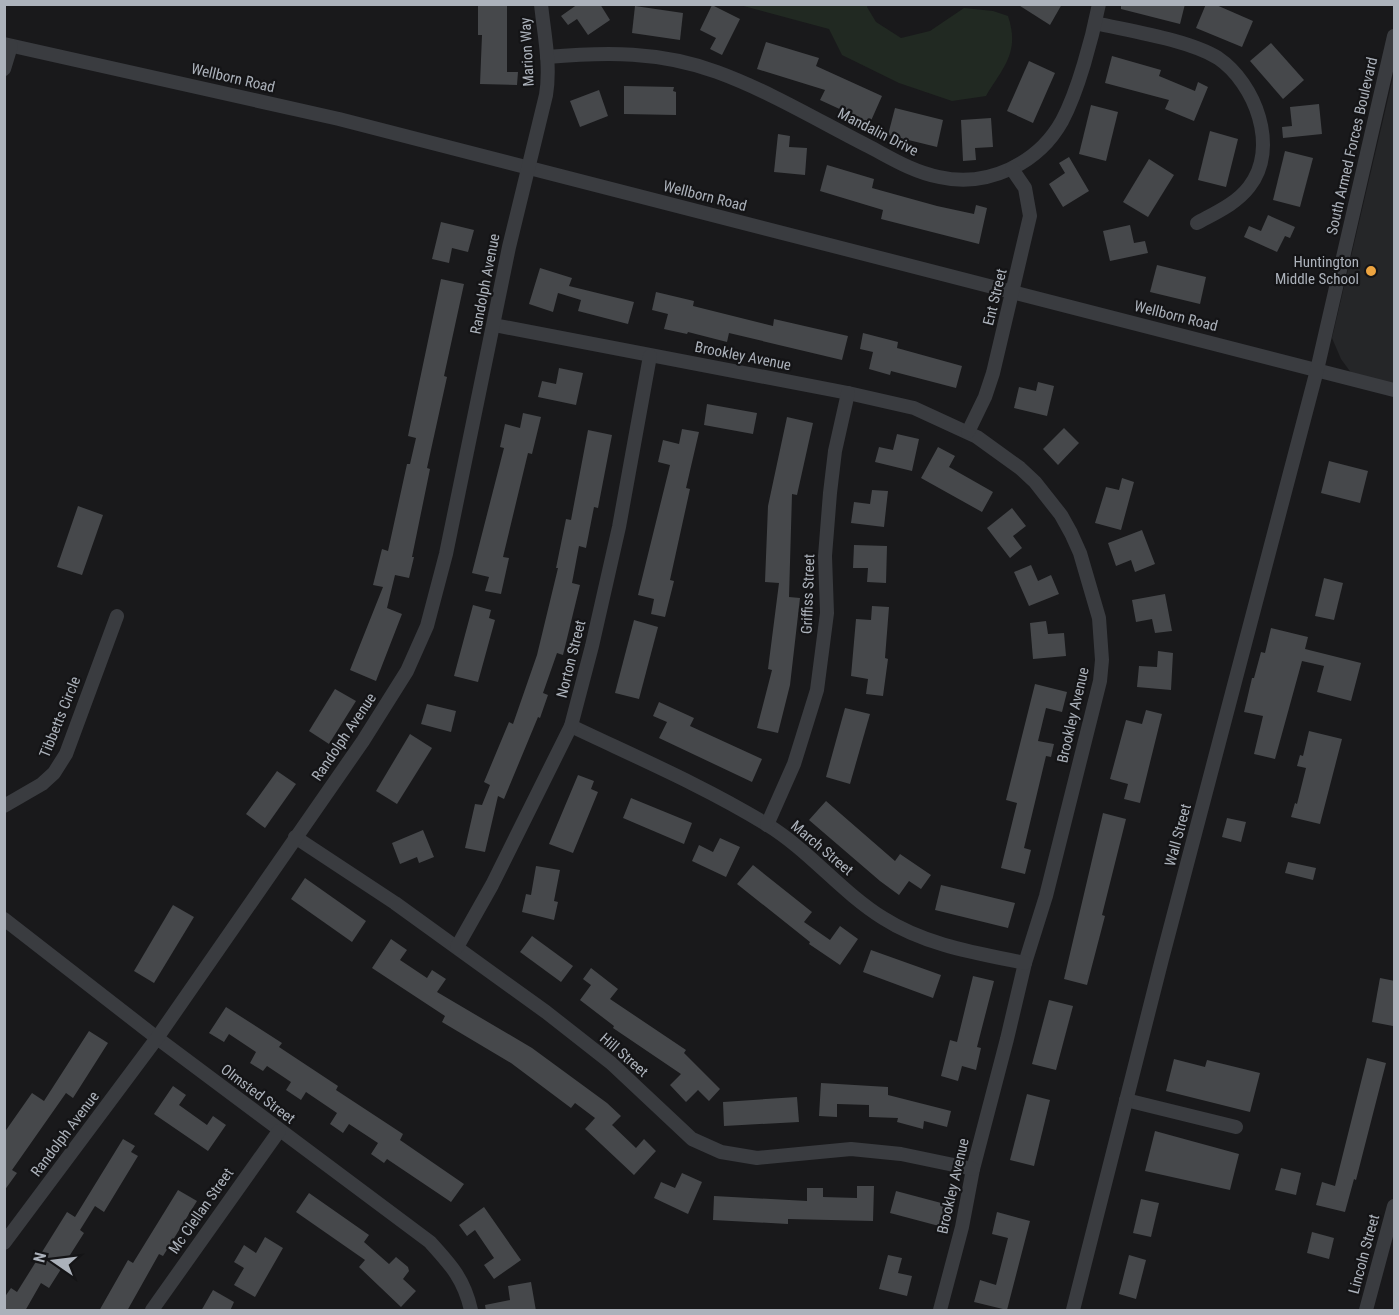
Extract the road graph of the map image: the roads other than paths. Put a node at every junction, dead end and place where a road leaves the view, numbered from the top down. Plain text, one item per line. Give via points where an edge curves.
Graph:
1 (541, 4) edge
2 (1100, 4) edge
3 (1095, 23) junction
4 (1395, 36) edge
5 (8, 45) edge
6 (547, 57) junction
7 (4, 69) edge
8 (527, 167) junction
9 (1012, 169) junction
10 (1197, 223) dead end
11 (1013, 292) junction
12 (494, 325) junction
13 (650, 356) junction
14 (1317, 369) junction
15 (1395, 390) edge
16 (848, 393) junction
17 (968, 432) junction
18 (117, 616) dead end
19 (571, 726) junction
20 (4, 807) edge
21 (767, 825) junction
22 (295, 837) junction
23 (4, 919) edge
24 (457, 947) junction
25 (1024, 963) junction
26 (157, 1038) junction
27 (1126, 1100) junction
28 (1236, 1127) dead end
29 (279, 1131) junction
30 (973, 1169) junction
31 (1395, 1206) edge
32 (4, 1243) edge
33 (152, 1311) edge
34 (471, 1311) edge
35 (940, 1311) edge
36 (1073, 1311) edge
37 (1366, 1311) edge

1 - 6 street, Marion Way
2 - 3 street, Mandalin Drive
3 - 9 street, Mandalin Drive via 1062,120 1039,151
3 - 10 street via 1196,47 1235,71 1249,91 1263,139 1260,163 1250,186 1233,203
4 - 14 street, South Armed Forces Boulevard
5 - 7 street
5 - 8 street, Wellborn Road via 339,119
6 - 8 street, Marion Way via 548,81
6 - 9 street, Mandalin Drive via 618,53 690,64 740,81 916,170 945,178 974,179
8 - 11 street, Wellborn Road
8 - 12 street, Randolph Avenue
9 - 11 street, Ent Street via 1025,188 1030,216
11 - 14 street, Wellborn Road
11 - 17 street, Ent Street via 985,397
12 - 13 street, Brookley Avenue
12 - 22 street, Randolph Avenue via 427,626 407,671
13 - 16 street, Brookley Avenue
13 - 19 street, Norton Street via 619,526
14 - 15 street, Wellborn Road
14 - 27 street, Wall Street
16 - 17 street, Brookley Avenue via 914,408
16 - 21 street, Griffiss Street via 830,493 825,556 827,613 817,690 794,764
17 - 25 street, Brookley Avenue via 1020,468 1061,515 1080,553 1102,639 1100,681 1046,897
18 - 20 street, Tibbetts Circle via 66,754 42,784
19 - 21 street, March Street
19 - 24 street, Norton Street
21 - 25 street, March Street via 792,841 859,901 908,932 943,945
22 - 24 street, Hill Street
22 - 26 street, Randolph Avenue
23 - 26 street, Olmsted Street
24 - 30 street, Hill Street via 611,1064 692,1139 721,1152 757,1158 851,1149 901,1154
25 - 30 street, Brookley Avenue
26 - 29 street, Olmsted Street
26 - 32 street, Randolph Avenue
27 - 28 street
27 - 36 street, Wall Street
29 - 33 street, Mc Clellan Street
29 - 34 street, Olmsted Street via 430,1242 454,1268 464,1285
30 - 35 street, Brookley Avenue
31 - 37 street, Lincoln Street

